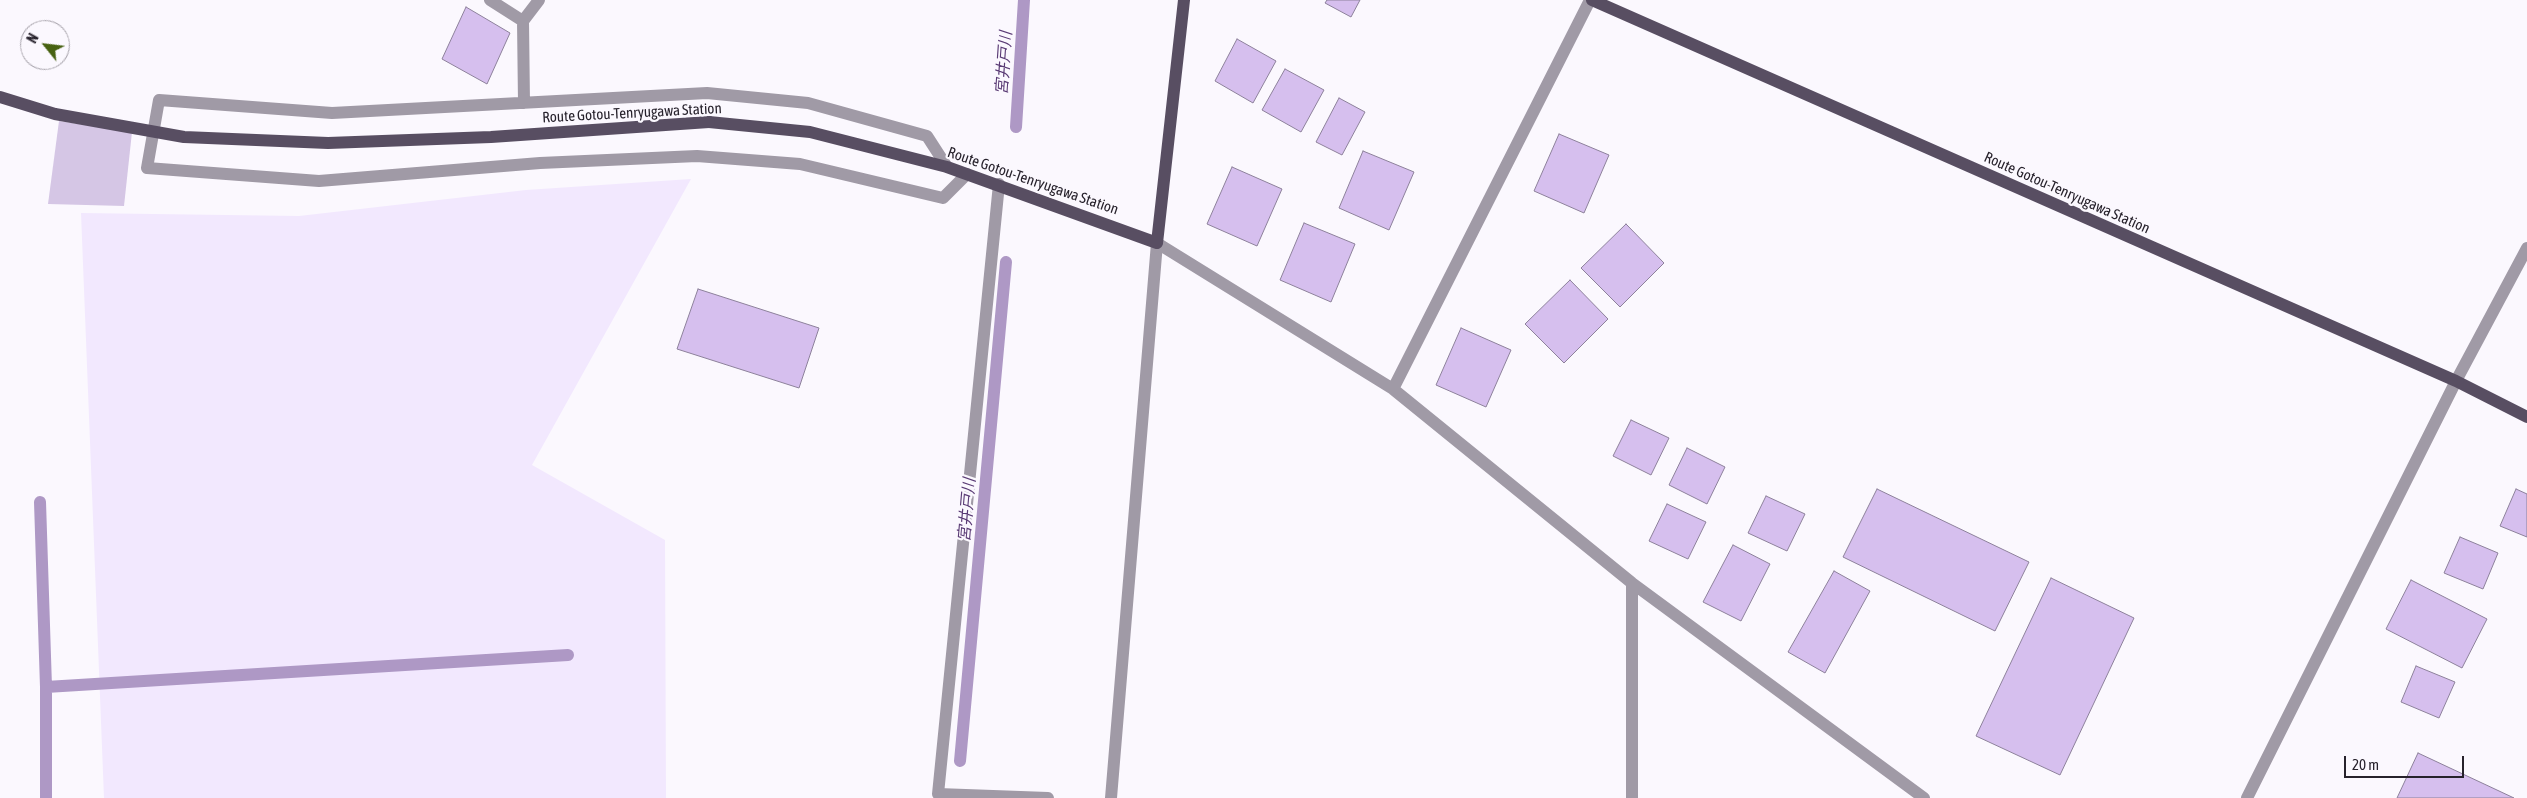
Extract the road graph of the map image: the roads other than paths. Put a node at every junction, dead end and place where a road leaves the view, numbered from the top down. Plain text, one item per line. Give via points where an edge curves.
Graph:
1 (490, 0) edge
2 (539, 0) edge
3 (1184, 0) edge
4 (1591, 0) edge
5 (523, 20) junction
6 (0, 97) edge
7 (524, 103) junction
8 (947, 167) junction
9 (966, 174) junction
10 (1000, 184) junction
11 (1158, 243) junction
12 (2527, 248) edge
13 (2456, 381) junction
14 (1394, 389) junction
15 (2527, 417) edge
16 (1632, 583) junction
17 (1048, 798) edge
18 (1111, 798) edge
19 (1632, 798) edge
20 (1924, 798) edge
21 (2247, 798) edge

1 - 5 street
2 - 5 street
3 - 11 main road
4 - 13 main road, Route Gotou-Tenryugawa Station
4 - 14 street
5 - 7 street
6 - 8 main road, Route Gotou-Tenryugawa Station, bridge via 55,114 184,137 328,143 491,137 709,122 810,132
7 - 8 street via 707,93 808,103 927,136
7 - 9 street via 332,113 159,100 147,168 319,181 540,163 697,156 800,164 943,198
8 - 9 main road, Route Gotou-Tenryugawa Station
9 - 10 main road, Route Gotou-Tenryugawa Station
10 - 11 main road, Route Gotou-Tenryugawa Station
10 - 17 street via 938,794
11 - 14 street
11 - 18 street
12 - 13 street
13 - 15 main road, Route Gotou-Tenryugawa Station
13 - 21 street
14 - 16 street
16 - 19 street
16 - 20 street

